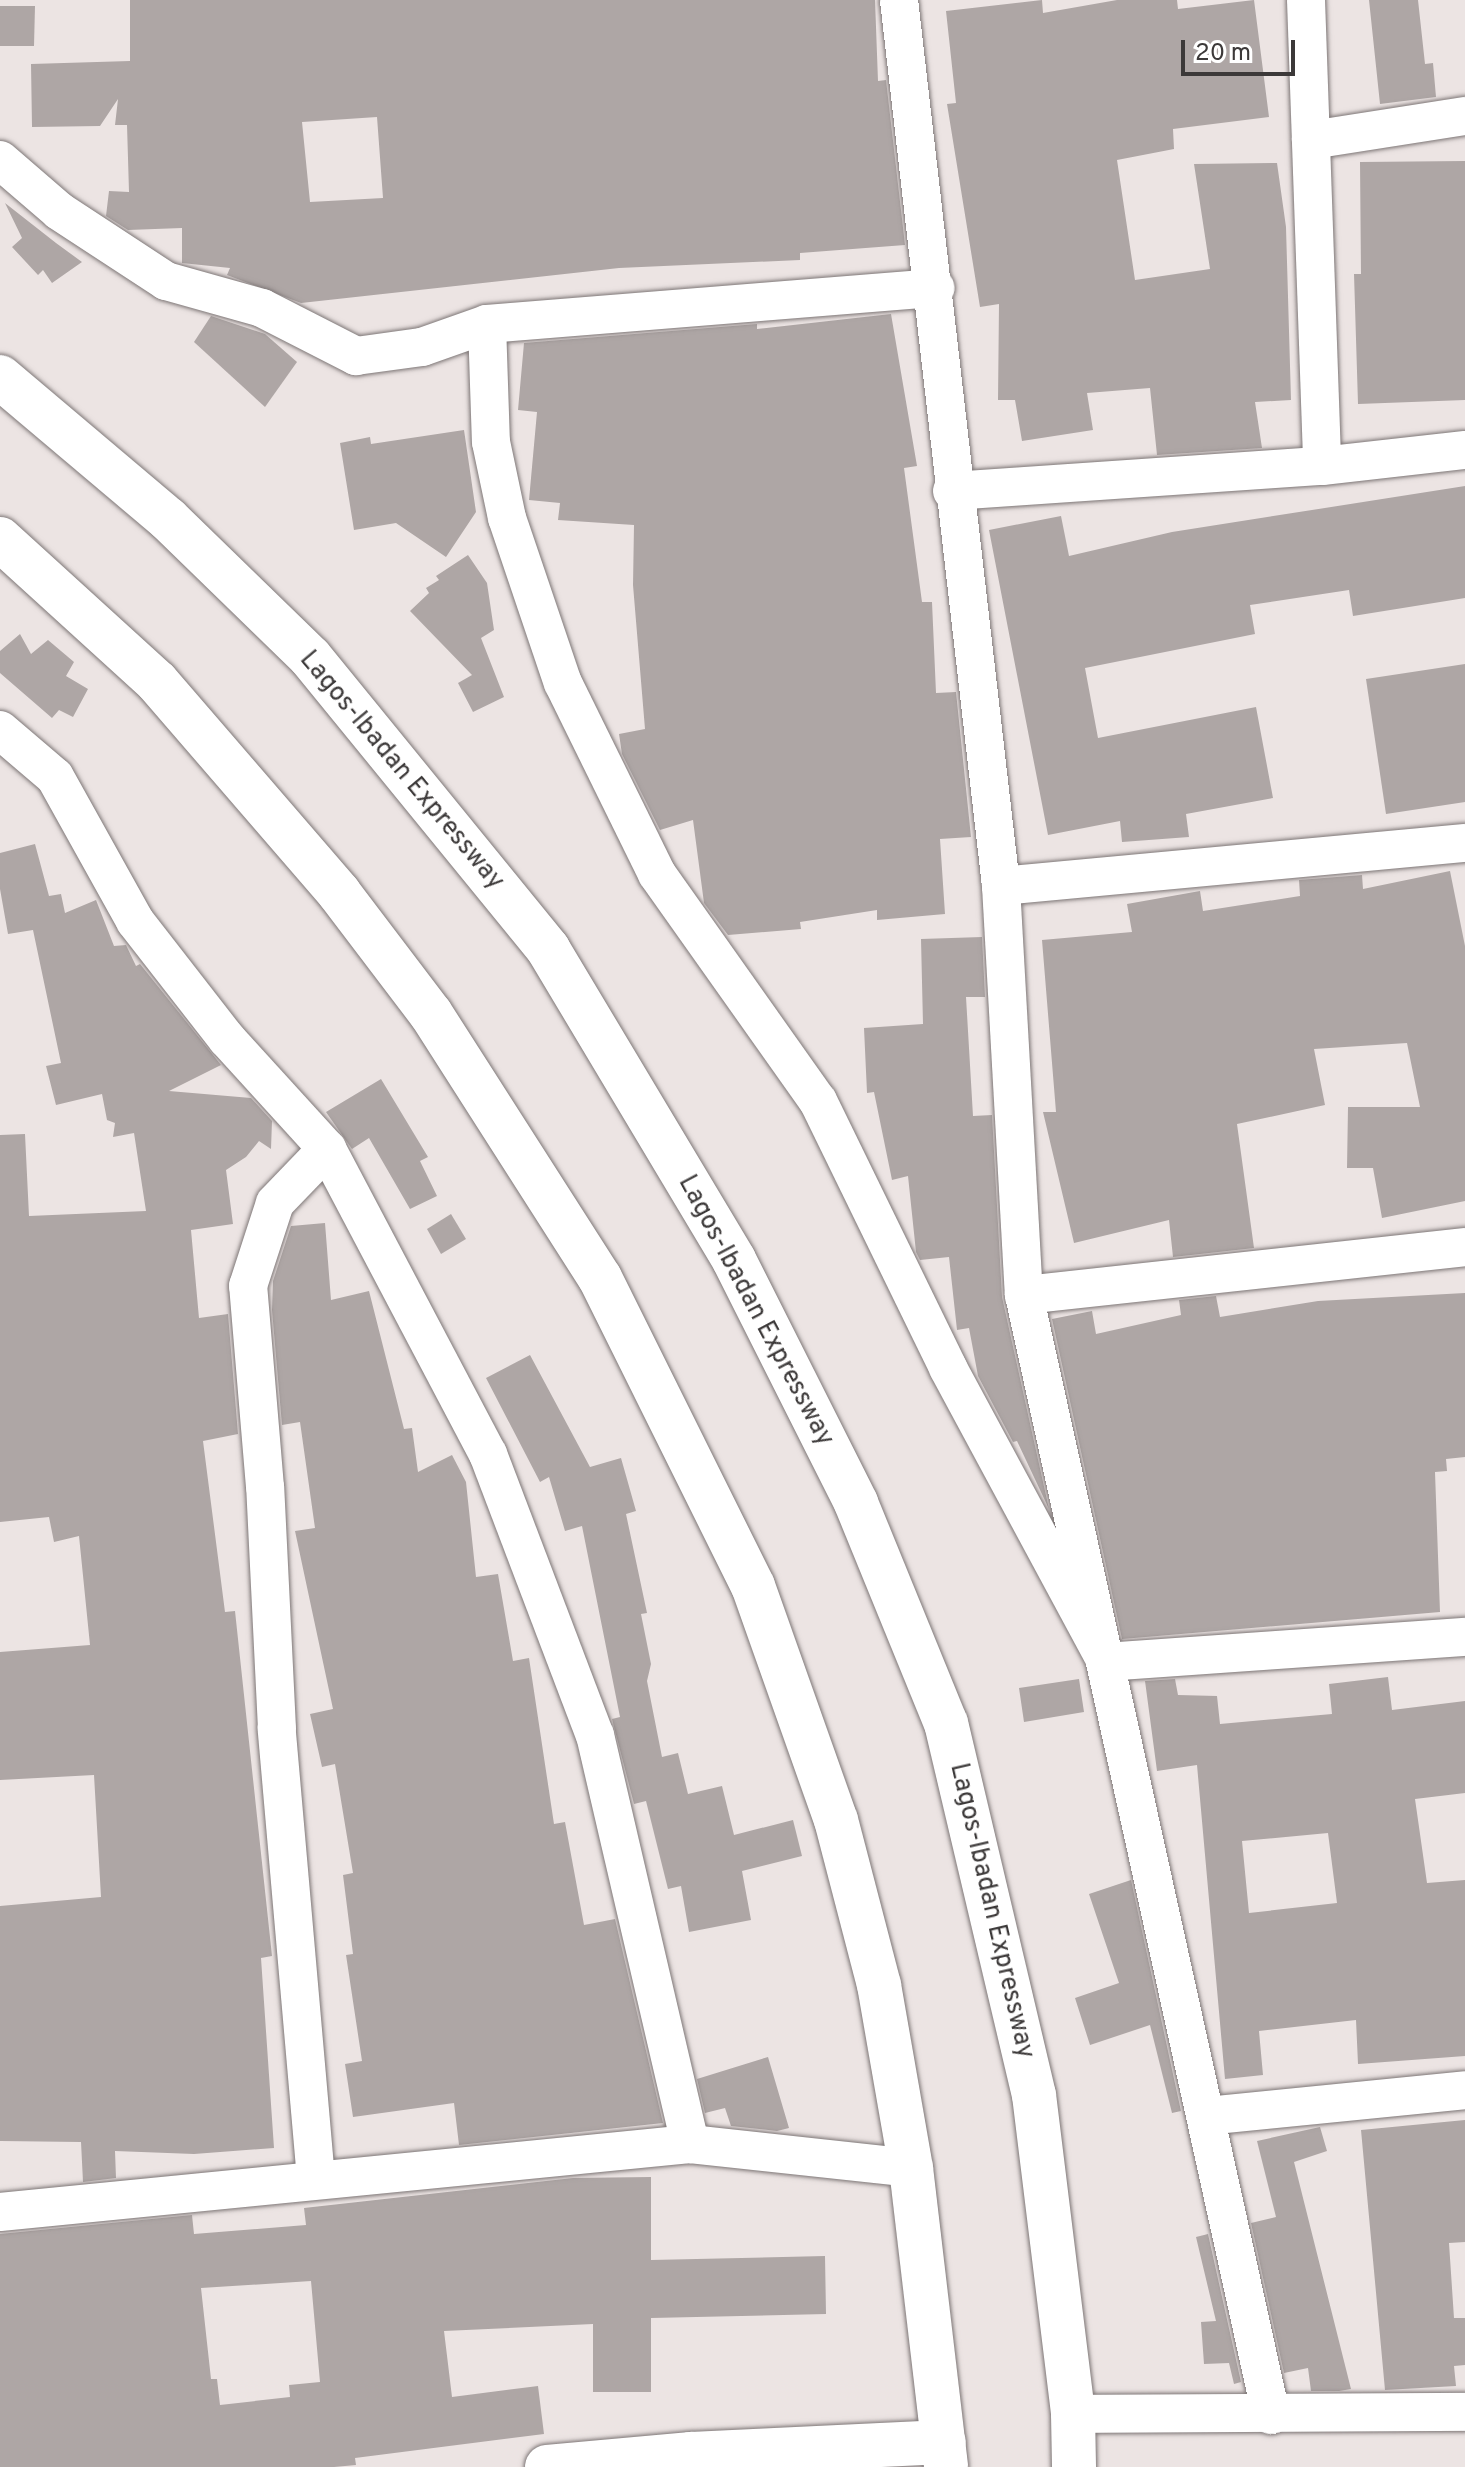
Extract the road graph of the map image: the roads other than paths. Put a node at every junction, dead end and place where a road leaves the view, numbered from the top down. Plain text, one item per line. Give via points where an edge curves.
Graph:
1 (899, 0) edge
2 (1306, 0) edge
3 (1465, 116) edge
4 (1311, 140) junction
5 (0, 160) edge
6 (936, 288) junction
7 (487, 324) junction
8 (0, 377) edge
9 (1465, 450) edge
10 (1322, 466) junction
11 (952, 491) junction
12 (0, 539) edge
13 (0, 730) edge
14 (1465, 843) edge
15 (1001, 886) junction
16 (327, 1149) junction
17 (1465, 1247) edge
18 (1024, 1295) junction
19 (1465, 1637) edge
20 (1106, 1662) junction
21 (1465, 2090) edge
22 (1206, 2116) junction
23 (690, 2144) junction
24 (911, 2168) junction
25 (316, 2179) junction
26 (0, 2212) edge
27 (1465, 2412) edge
28 (1073, 2414) junction
29 (1271, 2415) junction
30 (945, 2455) edge
31 (547, 2467) edge
32 (1074, 2467) edge

1 - 6 street
2 - 4 street
3 - 4 street
4 - 10 street
5 - 7 street via 59,211 166,281 262,308 356,356 422,347
6 - 7 street
6 - 11 street
7 - 20 street via 491,442 507,518 563,683 657,874 818,1101 948,1368
8 - 28 highway, Lagos-Ibadan Expressway via 168,519 320,669 548,949 734,1260 856,1503 946,1723 1034,2095
9 - 10 street
10 - 11 street
11 - 15 street
12 - 24 highway via 157,682 339,893 431,1014 600,1278 753,1586 836,1820 879,1985
13 - 16 street via 55,777 135,921 227,1039
14 - 15 street
15 - 18 street
16 - 23 street via 488,1454 595,1735
16 - 25 street via 275,1203 248,1286 277,1729
17 - 18 street
18 - 20 street
19 - 20 street
20 - 22 street
21 - 22 street
22 - 29 street
23 - 24 street
23 - 25 street
24 - 30 highway
25 - 26 street
27 - 29 street
28 - 29 street
28 - 32 highway, Lagos-Ibadan Expressway
30 - 31 highway via 691,2454

